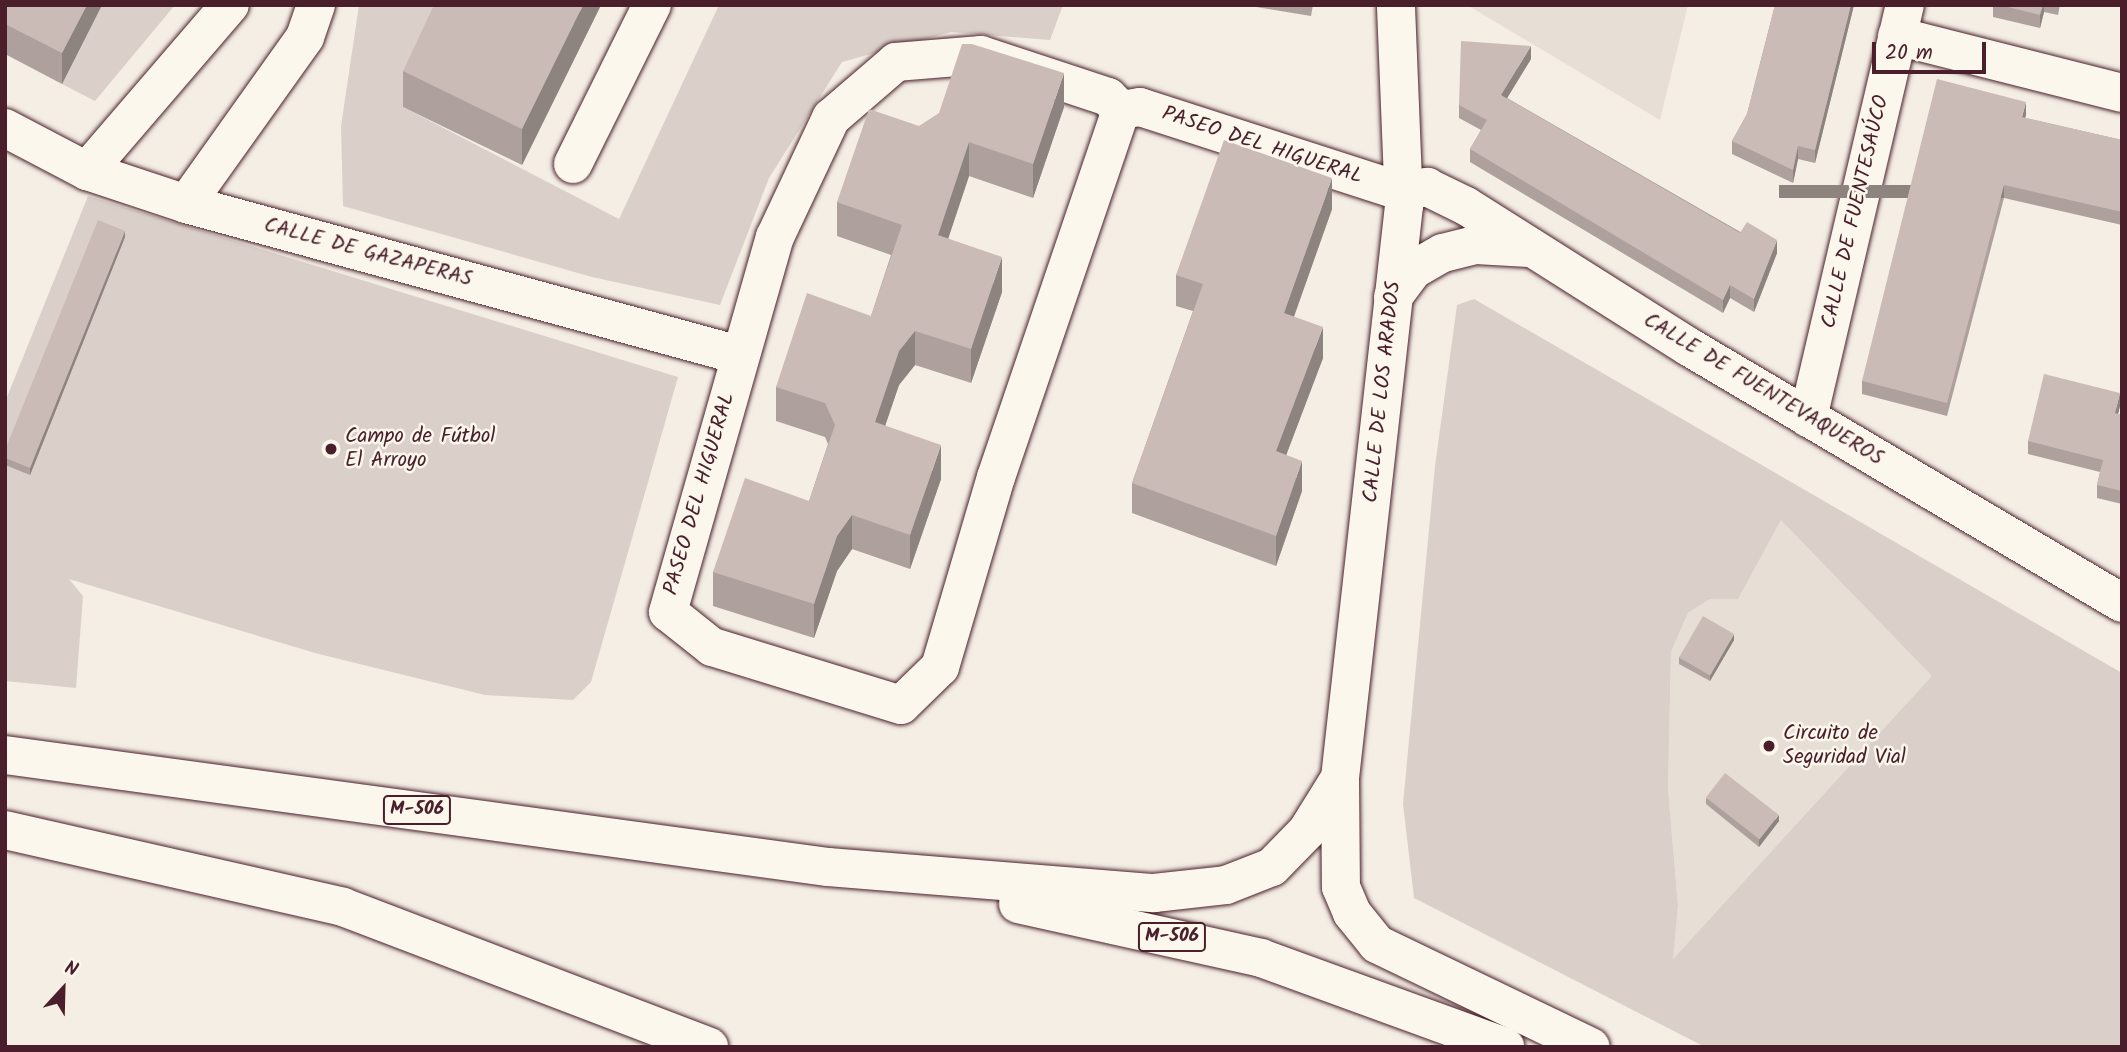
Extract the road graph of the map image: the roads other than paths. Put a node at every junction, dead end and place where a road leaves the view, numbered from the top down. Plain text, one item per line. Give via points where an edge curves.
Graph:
1 (230, 5) edge
2 (316, 5) edge
3 (652, 5) edge
4 (1396, 5) edge
5 (1901, 20) edge
6 (2122, 93) edge
7 (1121, 110) junction
8 (5, 128) edge
9 (573, 164) dead end
10 (87, 171) junction
11 (1402, 192) junction
12 (186, 204) junction
13 (1531, 248) junction
14 (1393, 297) junction
15 (739, 355) junction
16 (1808, 418) junction
17 (2122, 603) edge
18 (5, 755) edge
19 (1340, 778) junction
20 (5, 830) edge
21 (828, 867) junction
22 (709, 1047) edge
23 (1505, 1047) edge
24 (1591, 1047) edge

1 - 10 main road
2 - 12 main road via 306,37
3 - 9 main road
4 - 11 main road, CALLE DE LOS ARADOS
5 - 6 main road
5 - 16 main road, CALLE DE FUENTESAÚCO
7 - 11 main road, PASEO DEL HIGUERAL via 1140,107
7 - 15 main road, PASEO DEL HIGUERAL via 1108,97 981,55 896,62 831,118 775,236
7 - 15 main road, PASEO DEL HIGUERAL via 996,477 940,667 901,705 712,647 668,612
8 - 10 main road, CALLE DE GAZAPERAS
10 - 12 main road, CALLE DE GAZAPERAS
11 - 13 main road, CALLE DE FUENTEVAQUEROS via 1427,187
11 - 14 main road, CALLE DE LOS ARADOS
12 - 15 main road, CALLE DE GAZAPERAS
13 - 14 main road via 1476,244 1443,253 1413,270
13 - 16 main road, CALLE DE FUENTEVAQUEROS
14 - 19 main road, CALLE DE LOS ARADOS
16 - 17 main road, CALLE DE FUENTEVAQUEROS
18 - 21 main road, M-506
19 - 21 main road via 1307,831 1272,867 1226,885 1154,893
19 - 24 main road, CALLE DE LOS ARADOS via 1341,887 1352,913 1377,944
20 - 22 main road via 343,907
21 - 23 main road, M-506 via 1261,958

